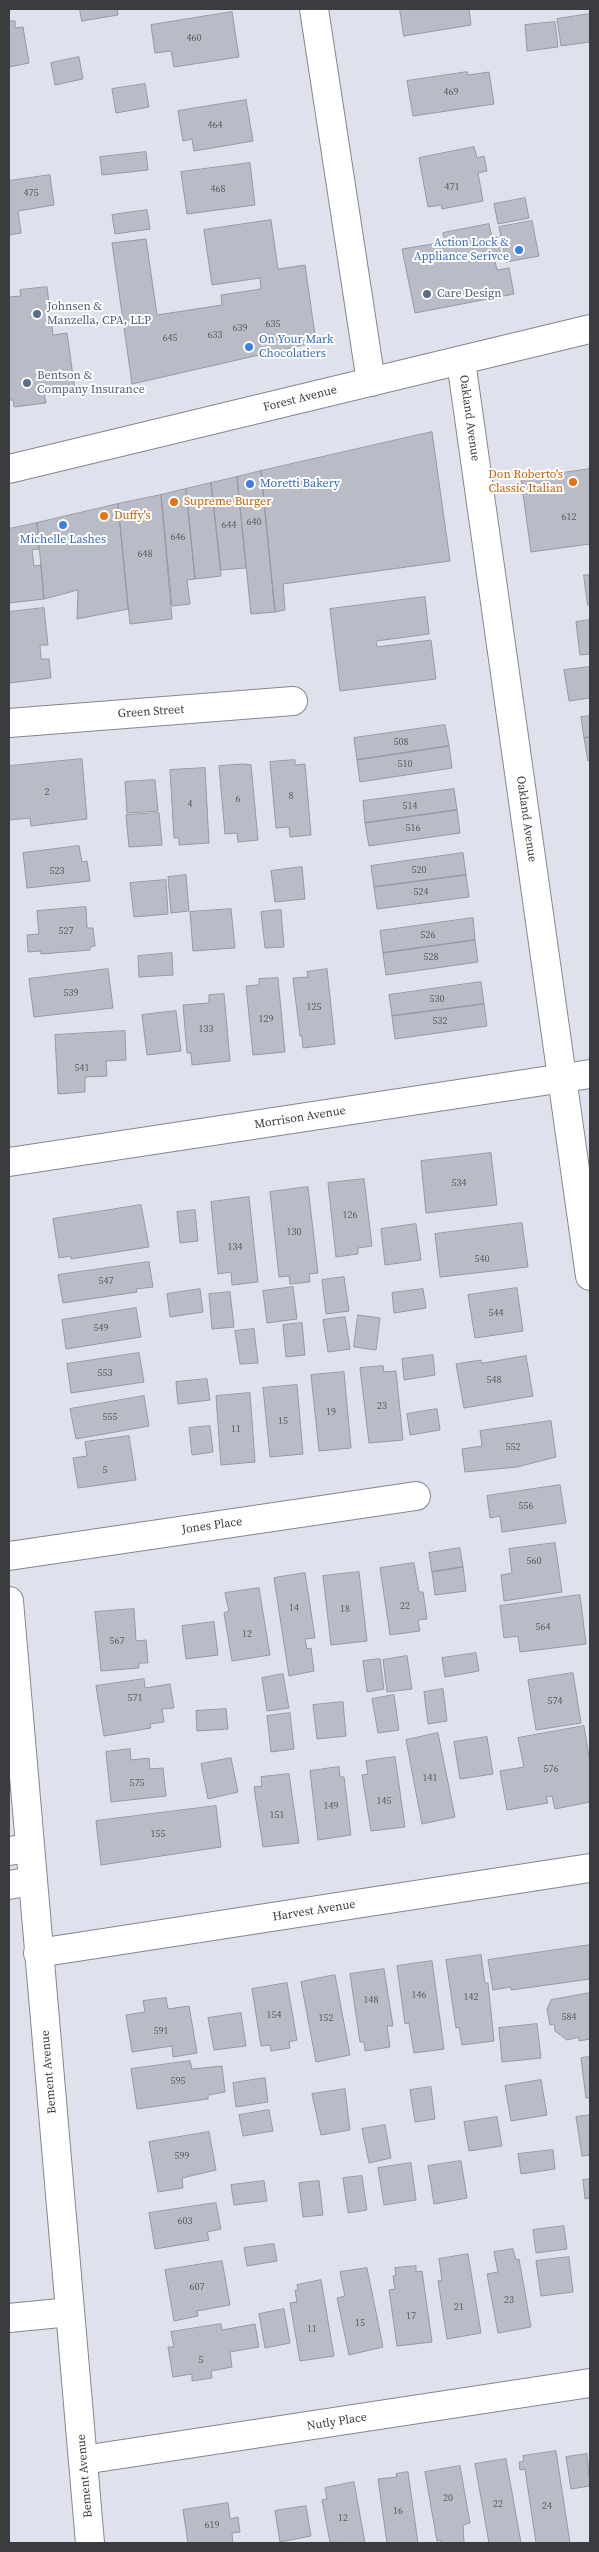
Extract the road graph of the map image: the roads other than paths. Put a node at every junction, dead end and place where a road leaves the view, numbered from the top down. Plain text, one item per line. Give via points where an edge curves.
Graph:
1 (314, 9) edge
2 (590, 329) edge
3 (461, 361) junction
4 (371, 382) junction
5 (9, 469) edge
6 (293, 701) dead end
7 (9, 723) edge
8 (590, 1074) edge
9 (563, 1078) junction
10 (9, 1162) edge
11 (590, 1276) edge
12 (416, 1496) dead end
13 (9, 1556) edge
14 (9, 1601) edge
15 (19, 1850) edge
16 (590, 1868) edge
17 (20, 1883) edge
18 (38, 1953) junction
19 (70, 2312) junction
20 (9, 2318) edge
21 (590, 2383) edge
22 (83, 2460) junction
23 (90, 2543) edge

1 - 4 street
2 - 3 street, Forest Avenue
3 - 4 street, Forest Avenue
3 - 9 street, Oakland Avenue
4 - 5 street, Forest Avenue
6 - 7 street, Green Street
8 - 9 street, Morrison Avenue
9 - 10 street, Morrison Avenue
9 - 11 street, Oakland Avenue
12 - 13 street, Jones Place
14 - 15 street, Bement Avenue
15 - 17 street, Bement Avenue
16 - 18 street, Harvest Avenue
17 - 18 street, Bement Avenue
18 - 19 street, Bement Avenue
19 - 20 street
19 - 22 street, Bement Avenue
21 - 22 street, Nutly Place
22 - 23 street, Bement Avenue

